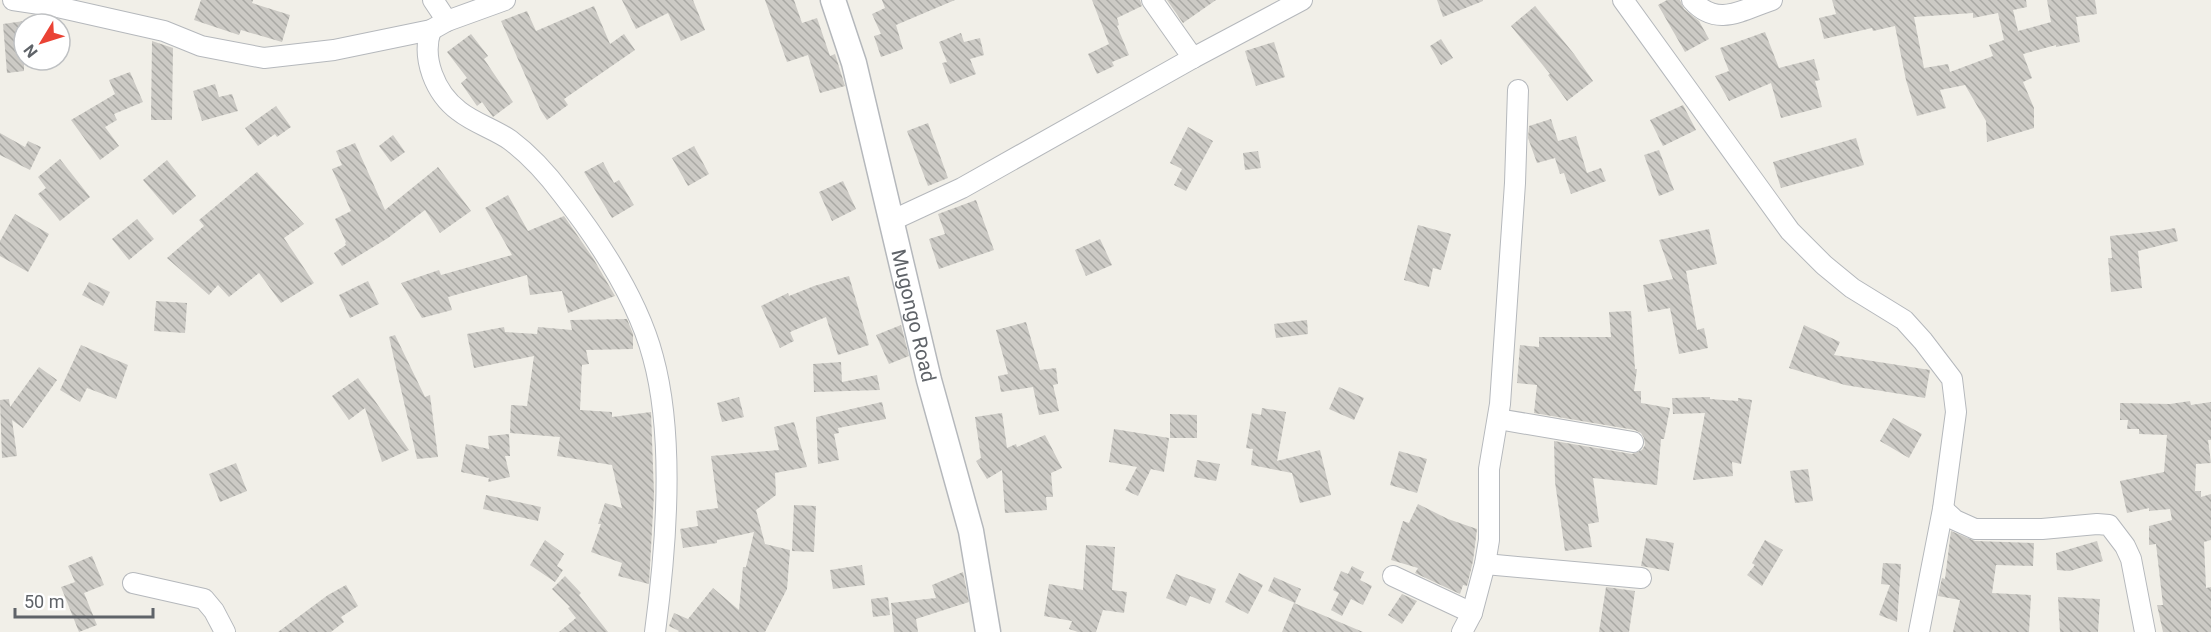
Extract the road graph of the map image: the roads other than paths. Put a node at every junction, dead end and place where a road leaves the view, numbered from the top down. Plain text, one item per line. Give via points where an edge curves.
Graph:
1 (13, 0) edge
2 (433, 0) edge
3 (505, 0) edge
4 (833, 0) edge
5 (1152, 0) edge
6 (1302, 0) edge
7 (1623, 0) edge
8 (1692, 0) edge
9 (1772, 0) edge
10 (439, 26) junction
11 (1193, 58) junction
12 (1518, 90) dead end
13 (893, 220) junction
14 (1498, 419) junction
15 (1633, 442) dead end
16 (1943, 509) junction
17 (1485, 564) junction
18 (1393, 576) dead end
19 (1641, 578) dead end
20 (133, 583) dead end
21 (1472, 613) junction
22 (225, 632) edge
23 (655, 632) edge
24 (988, 632) edge
25 (1462, 632) edge
26 (1919, 632) edge
27 (2145, 632) edge

1 - 10 street via 164,31 201,46 264,57 334,50
2 - 10 street
3 - 10 street
4 - 13 street, Mugongo Road via 854,63
5 - 11 street
6 - 11 street
7 - 16 street via 1790,231 1845,282 1904,320 1952,379 1956,412
8 - 9 street via 1708,13 1723,16
10 - 23 street via 428,38 429,62 438,85 458,110 508,139 560,191 622,282 653,355 660,386 666,492
11 - 13 street via 962,188
12 - 14 street
13 - 24 street, Mugongo Road via 929,380 971,531
14 - 15 street
14 - 17 street via 1489,469
16 - 26 street
16 - 27 street via 1975,529 2109,525 2131,559
17 - 19 street
17 - 21 street
18 - 21 street
20 - 22 street via 204,599
21 - 25 street

